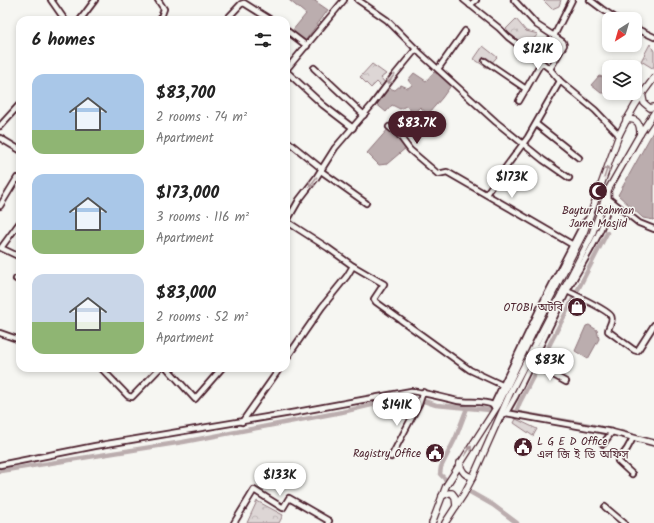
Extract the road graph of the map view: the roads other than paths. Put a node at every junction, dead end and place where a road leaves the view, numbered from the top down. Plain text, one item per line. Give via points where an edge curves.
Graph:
1 (51, 0) edge
2 (95, 0) edge
3 (158, 0) edge
4 (344, 0) edge
5 (358, 0) edge
6 (464, 0) edge
7 (476, 0) edge
8 (514, 0) edge
9 (572, 0) edge
10 (590, 0) edge
11 (470, 5) junction
12 (605, 12) edge
13 (62, 16) edge
14 (84, 16) edge
15 (161, 16) edge
16 (230, 16) edge
17 (265, 16) edge
18 (465, 31) dead end
19 (642, 31) edge
20 (290, 33) edge
21 (554, 36) junction
22 (654, 37) edge
23 (307, 46) junction
24 (416, 49) junction
25 (485, 61) dead end
26 (541, 63) junction
27 (290, 65) edge
28 (314, 68) dead end
29 (438, 69) junction
30 (550, 69) junction
31 (290, 74) edge
32 (654, 78) edge
33 (560, 81) junction
34 (526, 89) junction
35 (642, 94) joint
36 (638, 100) edge
37 (519, 101) dead end
38 (654, 107) edge
39 (16, 108) edge
40 (654, 113) edge
41 (364, 115) junction
42 (626, 120) junction
43 (536, 124) junction
44 (0, 126) edge
45 (389, 127) dead end
46 (353, 128) junction
47 (640, 134) junction
48 (619, 135) junction
49 (0, 138) edge
50 (290, 143) edge
51 (523, 144) junction
52 (16, 148) edge
53 (579, 158) dead end
54 (321, 170) junction
55 (569, 178) dead end
56 (16, 180) edge
57 (608, 190) junction
58 (486, 194) junction
59 (610, 200) junction
60 (366, 203) dead end
61 (0, 206) edge
62 (290, 215) edge
63 (591, 216) junction
64 (290, 224) edge
65 (16, 227) edge
66 (654, 229) edge
67 (573, 245) junction
68 (16, 255) edge
69 (353, 266) junction
70 (569, 292) junction
71 (654, 325) edge
72 (0, 333) edge
73 (16, 339) edge
74 (290, 353) edge
75 (533, 364) junction
76 (105, 372) edge
77 (156, 372) edge
78 (171, 372) edge
79 (219, 372) edge
80 (277, 372) edge
81 (566, 382) dead end
82 (502, 385) junction
83 (423, 393) junction
84 (493, 405) junction
85 (506, 413) junction
86 (490, 419) junction
87 (242, 422) junction
88 (496, 423) junction
89 (612, 432) junction
90 (633, 438) junction
91 (654, 443) edge
92 (603, 444) dead end
93 (391, 457) dead end
94 (460, 463) junction
95 (0, 465) edge
96 (632, 474) dead end
97 (473, 477) junction
98 (441, 496) junction
99 (456, 506) junction
100 (605, 507) dead end
101 (234, 523) edge
102 (328, 523) edge
103 (432, 523) edge
104 (445, 523) edge
105 (624, 523) edge

1 - 13 street
2 - 14 street
3 - 15 street via 164,9
4 - 23 street
5 - 24 street via 387,20
6 - 11 street
7 - 11 street
8 - 21 street via 537,25
9 - 21 street
10 - 12 street
11 - 26 street
16 - 17 street via 244,3
18 - 29 street
19 - 22 street
20 - 23 street
21 - 30 street via 564,45
23 - 27 street
24 - 29 street
24 -> 41 street
25 - 34 street
26 - 30 street
26 - 34 street
28 - 41 street
29 - 51 street
30 - 33 street
31 - 46 street via 323,105
32 - 35 main road
33 - 43 street
33 - 48 street via 596,110
34 - 37 street
35 - 38 main road via 644,103 650,108
36 - 42 main road
39 - 44 street
40 - 47 main road
41 - 46 street
42 - 47 main road via 637,121 640,125
42 - 48 main road
43 - 51 street
43 - 53 street
45 - 58 street via 410,150 438,174 447,172
46 - 54 street via 335,148
47 - 57 main road
63 -> 48 main road
49 - 52 street
50 - 54 street
51 - 55 street
51 - 58 street
54 - 60 street
54 -> 62 street
56 - 61 street
57 - 59 street
57 - 88 main road via 591,237
58 - 67 street
59 - 66 street via 639,223
59 - 70 street via 596,239
63 - 67 street via 584,223
63 - 86 main road
64 - 69 street
65 - 68 street via 1,248
67 - 82 street
69 - 74 street
69 - 82 street via 384,284 374,299 376,302 470,370
70 - 71 street via 612,316 608,331 634,350 638,350
70 - 75 street
72 - 73 street
75 - 81 street
75 - 85 street
76 - 77 street via 132,397
78 - 79 street via 195,399
80 - 87 street
82 - 84 street
83 - 84 street
83 - 87 street via 412,391
83 - 93 street
84 - 86 street
85 - 88 street
85 - 89 street
94 -> 86 main road
87 - 95 street
88 - 97 main road
89 - 90 street
89 - 92 street
90 - 91 street
90 - 96 street via 618,461
94 - 97 main road via 463,473
94 - 98 main road
97 - 99 main road
98 - 99 main road via 452,493
98 - 103 main road
99 - 104 main road
100 - 105 street
101 - 102 street via 254,490 283,508 289,498 329,521

